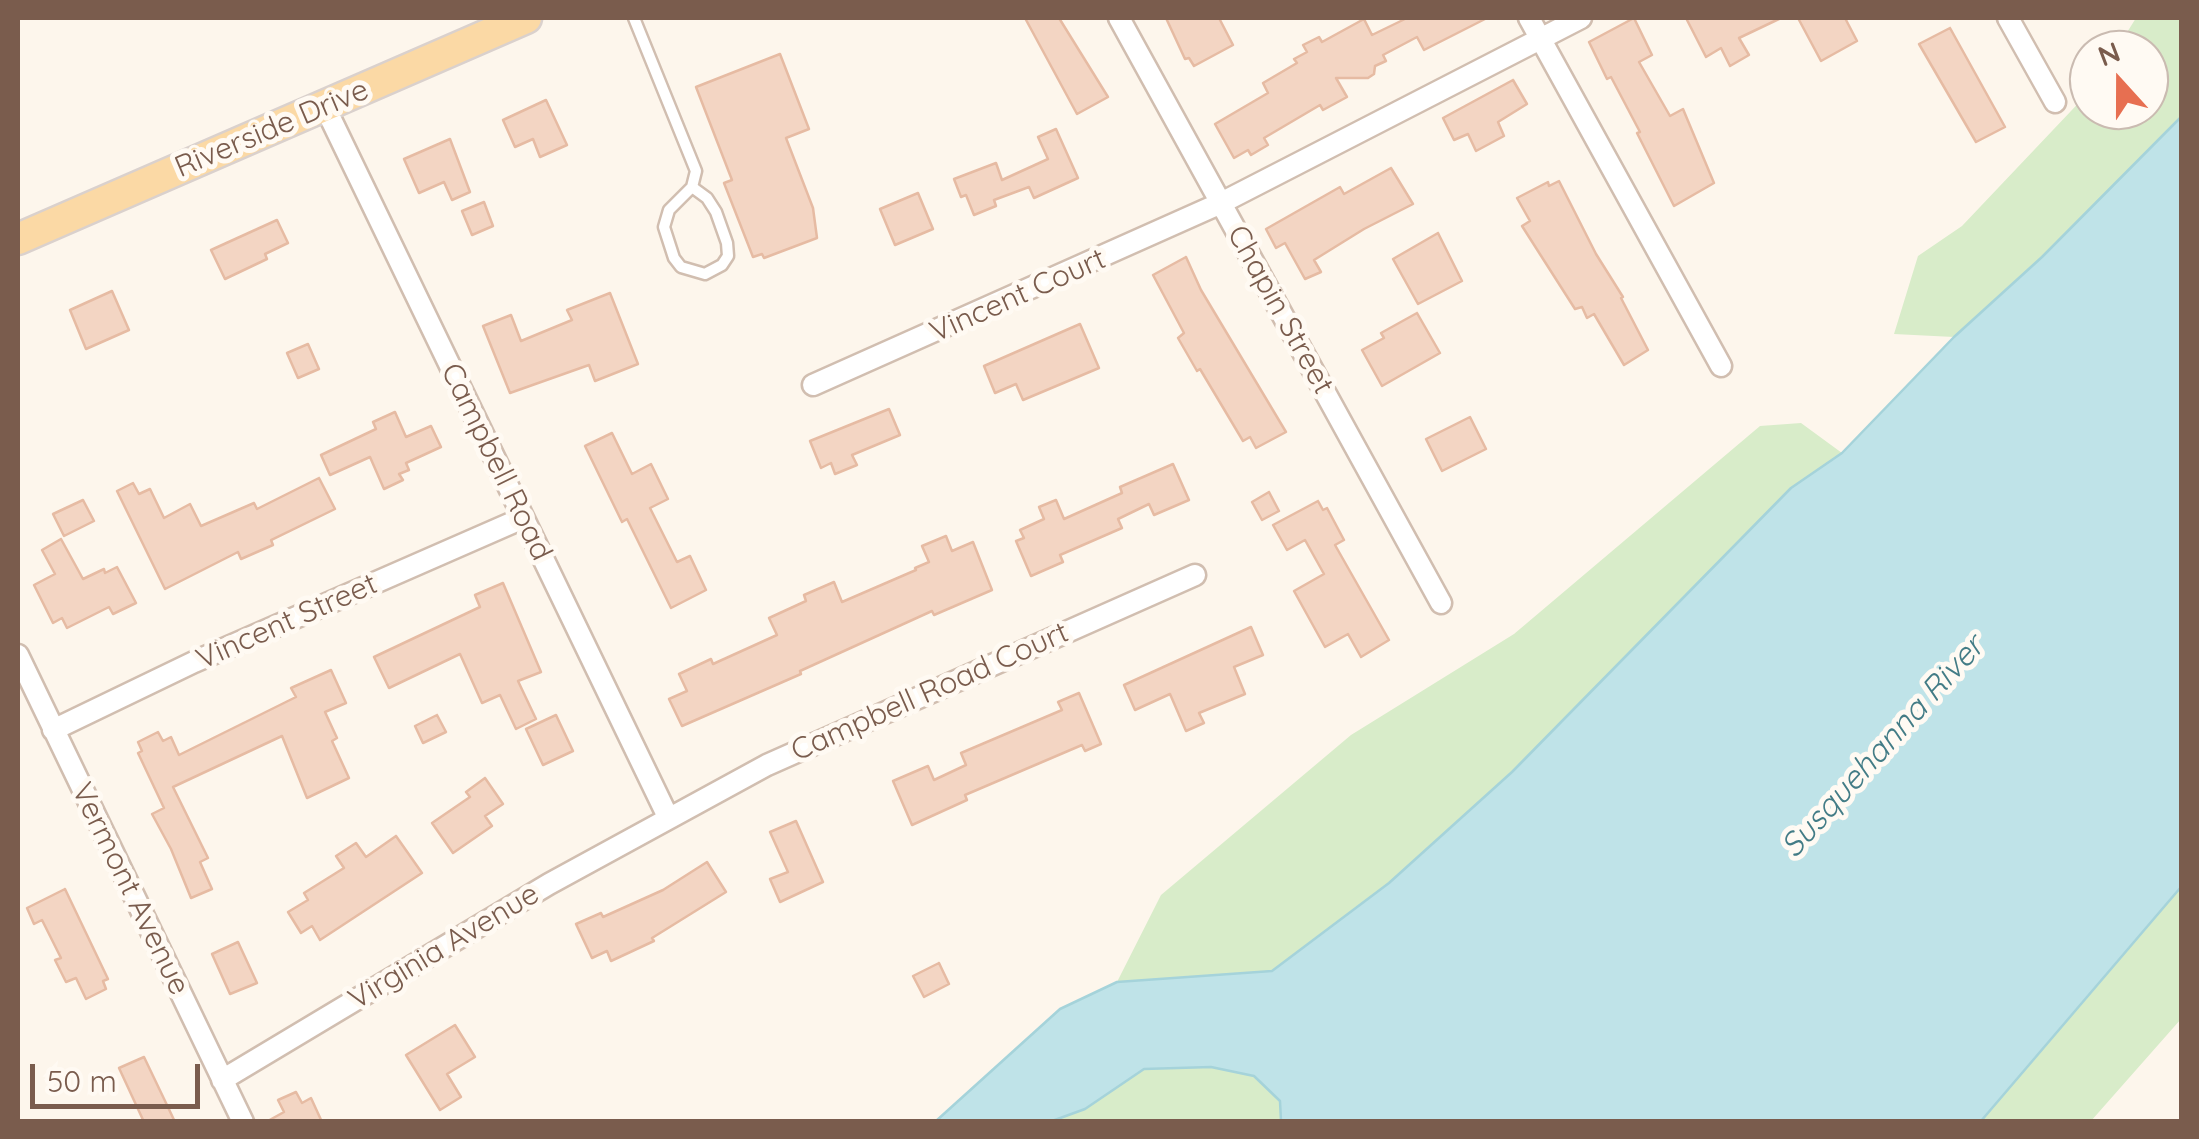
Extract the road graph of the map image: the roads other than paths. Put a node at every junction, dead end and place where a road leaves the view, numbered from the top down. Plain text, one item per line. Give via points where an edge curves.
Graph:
1 (526, 18) edge
2 (634, 18) edge
3 (1119, 18) edge
4 (1529, 18) edge
5 (1581, 18) edge
6 (2010, 18) edge
7 (1542, 40) junction
8 (2055, 102) dead end
9 (324, 106) junction
10 (692, 187) junction
11 (1222, 203) junction
12 (18, 239) edge
13 (1721, 366) dead end
14 (813, 386) dead end
15 (523, 518) junction
16 (1195, 574) dead end
17 (1440, 603) dead end
18 (18, 656) edge
19 (53, 730) junction
20 (668, 816) junction
21 (222, 1080) junction
22 (243, 1122) edge

1 - 9 main road, Riverside Drive
2 - 10 lane via 690,152
3 - 11 street, Chapin Street
4 - 7 street
5 - 7 street
6 - 8 street
7 - 11 street
7 - 13 street
9 - 12 main road, Riverside Drive
9 - 15 street, Campbell Road
10 - 10 lane via 669,210 664,227 681,267 705,274 722,265 727,244 716,212
11 - 14 street, Vincent Court
11 - 17 street, Chapin Street
15 - 19 street, Vincent Street
15 - 20 street, Campbell Road
16 - 20 street, Campbell Road Court via 767,765
18 - 19 street, Vermont Avenue
19 - 21 street, Vermont Avenue
20 - 21 street, Virginia Avenue
21 - 22 street, Vermont Avenue

